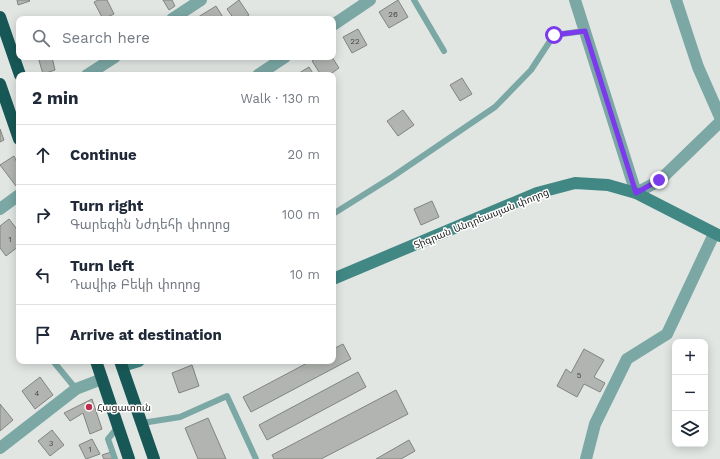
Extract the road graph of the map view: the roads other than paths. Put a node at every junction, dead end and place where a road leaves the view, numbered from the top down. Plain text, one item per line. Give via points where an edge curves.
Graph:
1 (201, 0) edge
2 (370, 0) edge
3 (414, 0) edge
4 (575, 0) edge
5 (676, 0) edge
6 (177, 16) edge
7 (0, 17) edge
8 (336, 23) edge
9 (585, 31) junction
10 (444, 51) dead end
11 (110, 60) edge
12 (280, 60) edge
13 (19, 72) edge
14 (92, 72) edge
15 (262, 72) edge
16 (0, 84) edge
17 (720, 117) edge
18 (720, 122) edge
19 (16, 130) edge
20 (636, 193) junction
21 (16, 197) edge
22 (0, 210) edge
23 (336, 212) edge
24 (717, 235) edge
25 (336, 278) edge
26 (55, 364) edge
27 (97, 364) edge
28 (121, 364) edge
29 (102, 379) junction
30 (76, 389) junction
31 (142, 423) junction
32 (118, 427) junction
33 (0, 448) edge
34 (115, 459) edge
35 (129, 459) edge
36 (154, 459) edge
37 (256, 459) edge
38 (586, 459) edge

1 - 6 street
2 - 8 street
3 - 10 lane
4 - 9 street
5 - 17 street via 698,67
7 - 13 highway
9 - 20 street
9 - 23 lane via 554,35 531,70 495,107
11 - 14 street
12 - 15 street
16 - 19 highway
18 - 20 street via 659,180
20 - 24 main road, Տիգրան Անդրեասյան փողոց
20 - 25 main road, Տիգրան Անդրեասյան փողոց via 608,185 574,183 537,193
21 - 22 street
24 - 38 street via 667,334 627,359 595,424
26 - 30 lane
27 - 29 highway
28 - 31 highway
29 - 30 street
29 - 32 highway
30 - 33 street
31 - 36 highway
31 - 37 lane via 180,417 227,396
32 - 34 lane via 108,439
32 - 35 highway

